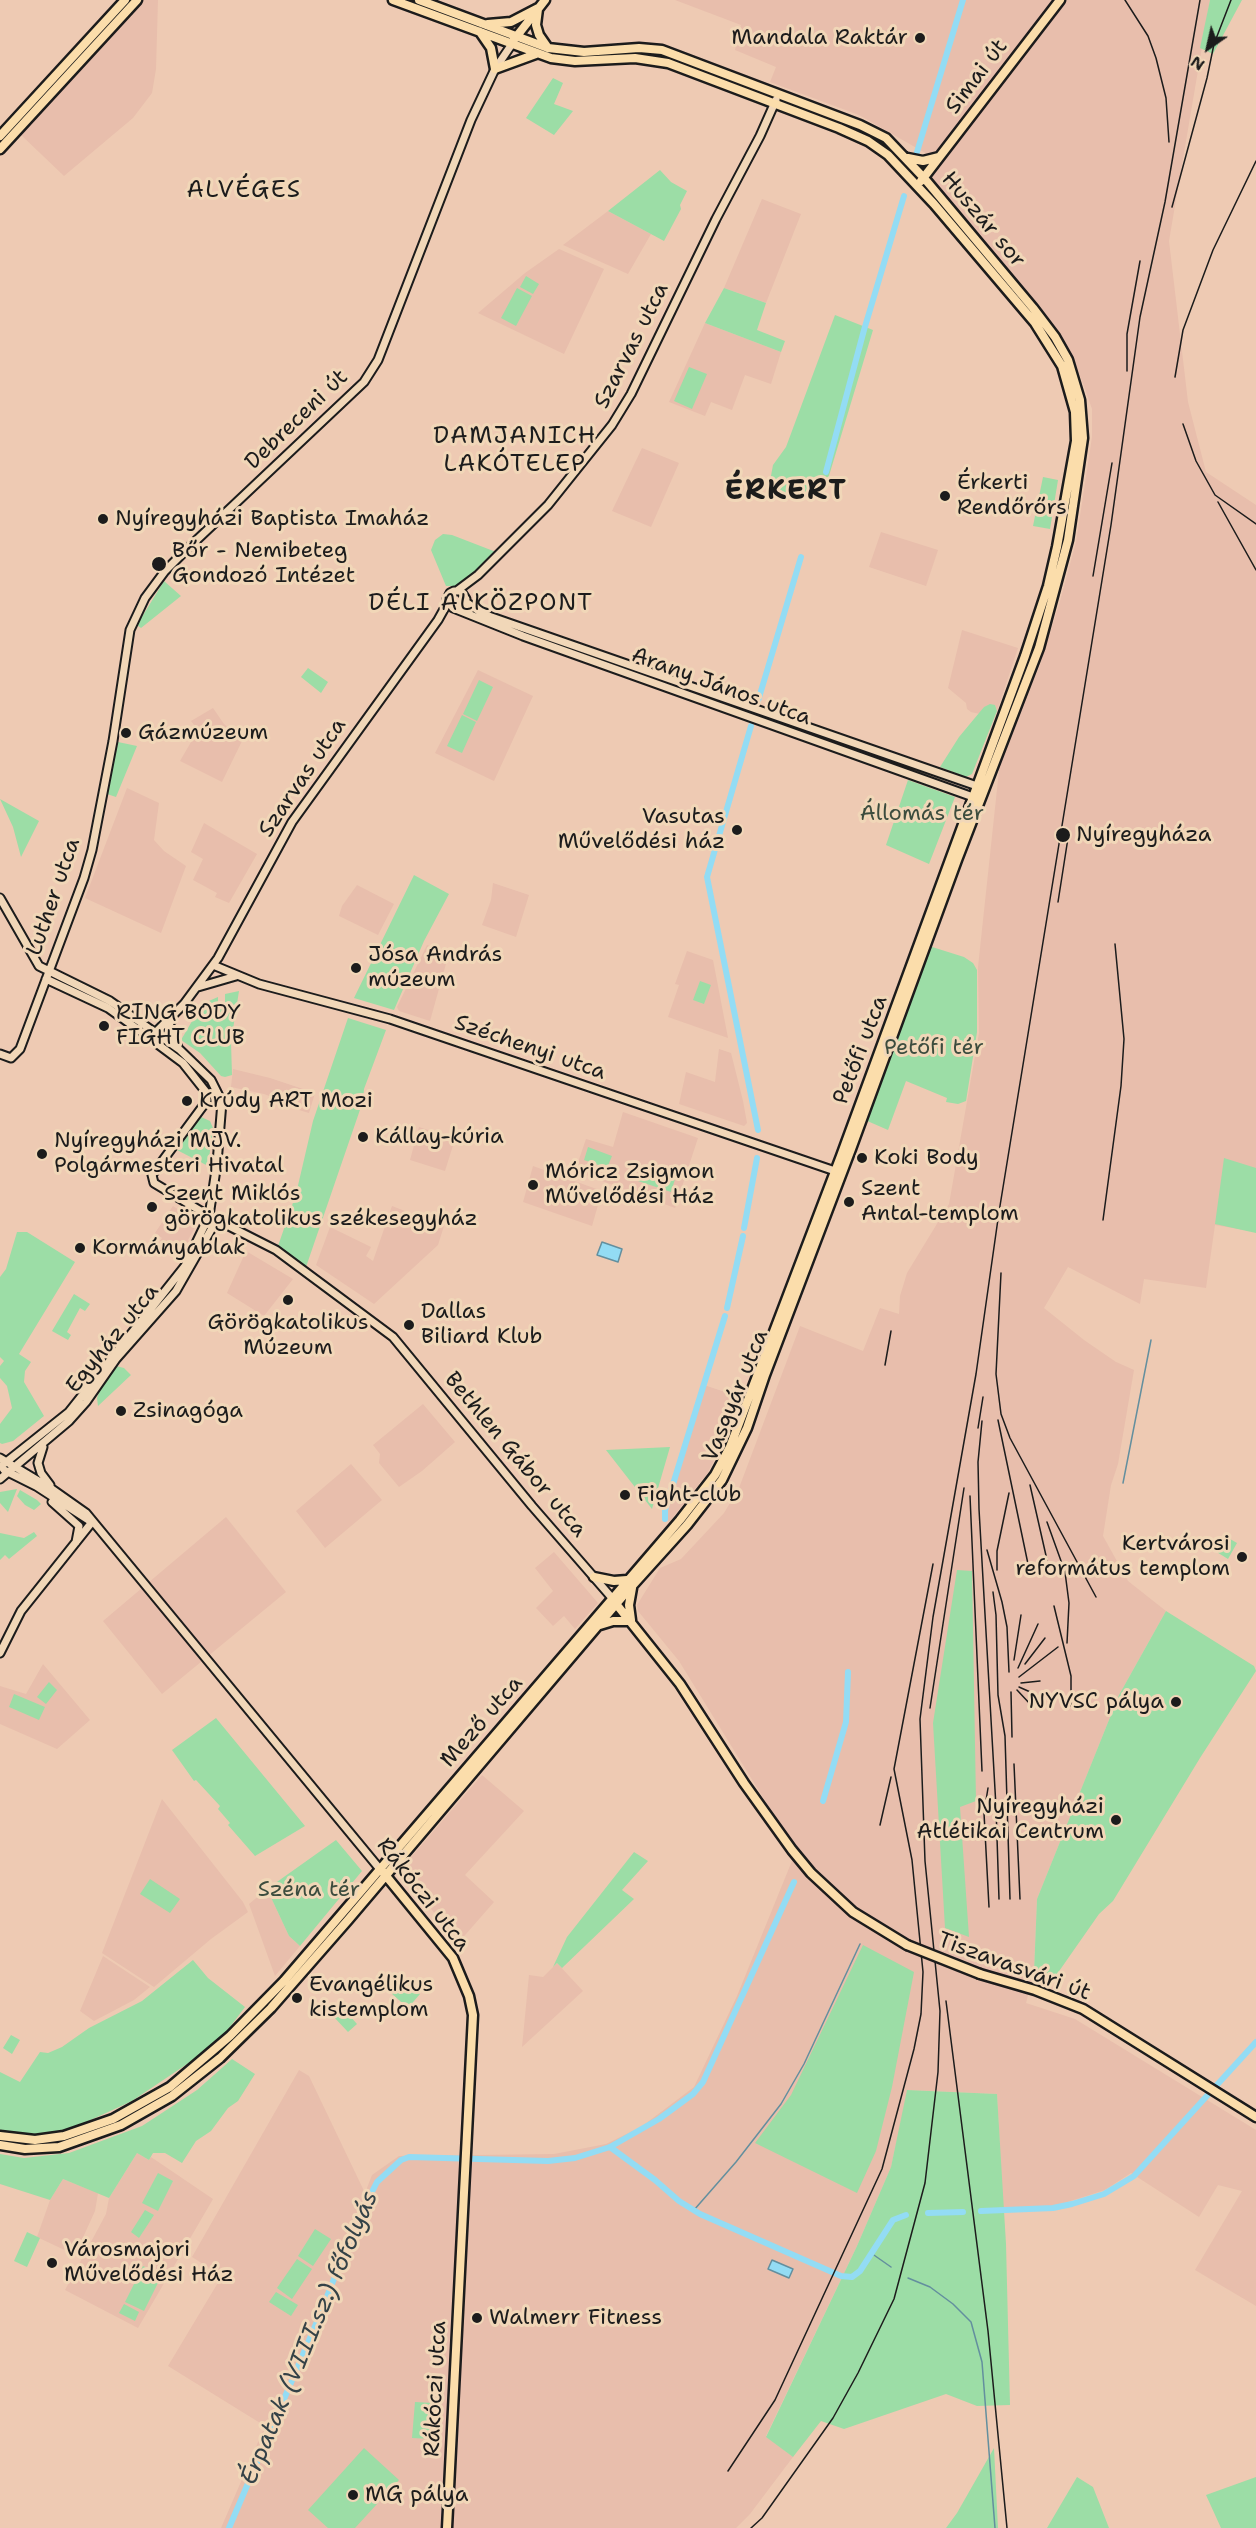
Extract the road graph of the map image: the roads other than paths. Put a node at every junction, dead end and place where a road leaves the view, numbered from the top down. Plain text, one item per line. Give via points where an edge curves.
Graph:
1 (124, 0) edge
2 (137, 0) edge
3 (393, 0) edge
4 (419, 0) edge
5 (545, 0) edge
6 (1060, 0) edge
7 (538, 9) junction
8 (481, 27) junction
9 (514, 40) junction
10 (548, 48) junction
11 (536, 54) junction
12 (495, 69) junction
13 (778, 93) junction
14 (775, 103) junction
15 (0, 136) edge
16 (0, 149) edge
17 (939, 157) junction
18 (906, 158) junction
19 (924, 178) junction
20 (916, 186) junction
21 (1062, 548) junction
22 (478, 575) junction
23 (458, 590) junction
24 (465, 599) junction
25 (453, 606) junction
26 (113, 741) joint
27 (977, 793) junction
28 (0, 898) edge
29 (213, 965) junction
30 (47, 975) junction
31 (236, 976) junction
32 (198, 987) junction
33 (173, 1017) junction
34 (152, 1036) junction
35 (180, 1050) junction
36 (0, 1054) edge
37 (838, 1172) junction
38 (209, 1216) junction
39 (48, 1440) junction
40 (7, 1462) edge
41 (2, 1469) edge
42 (0, 1479) edge
43 (52, 1489) junction
44 (43, 1492) junction
45 (92, 1522) junction
46 (71, 1550) junction
47 (594, 1577) junction
48 (629, 1584) junction
49 (614, 1601) junction
50 (631, 1621) junction
51 (599, 1625) junction
52 (0, 1653) edge
53 (777, 1831) joint
54 (382, 1872) junction
55 (1256, 2117) edge
56 (0, 2136) edge
57 (0, 2145) edge
58 (447, 2528) edge

1 - 15 main road
2 - 16 main road
3 - 8 main road
4 - 8 main road
5 - 7 main road, Debreceni út
6 - 17 main road, Simai út
7 - 8 main road, Debreceni út via 511,22
7 - 9 main road, Debreceni út
7 - 10 main road via 536,25
8 - 9 main road
8 - 12 main road
9 - 10 main road
9 - 11 main road
9 - 12 street, Debreceni út
10 - 13 main road via 662,50
11 - 12 main road
11 - 14 main road via 568,61 658,60
12 - 26 street, Debreceni út via 467,129 378,360 364,382 185,551 145,598 130,630
13 - 14 street, Szarvas utca
13 - 18 main road via 873,131
14 - 20 main road via 868,141 893,159
14 - 22 street, Szarvas utca via 612,425 565,486
17 - 18 main road via 923,161
17 - 19 main road, Simai út
18 - 19 main road
19 - 20 main road, Huszár sor
19 - 21 main road, Huszár sor via 1047,326 1072,371 1082,409 1083,438
20 - 21 main road, Huszár sor via 1035,323 1052,345 1068,380 1076,441
21 - 27 main road via 1041,640
22 - 23 street, Szarvas utca
22 - 24 street, Szarvas utca
23 - 24 street, Arany János utca
23 - 25 street, Szarvas utca via 450,593
24 - 25 street, Szarvas utca
24 - 27 street, Arany János utca via 483,614
25 - 27 street, Arany János utca via 523,636
25 - 29 street, Szarvas utca via 438,620 292,822
26 - 30 street, Luther utca via 92,850
27 - 37 main road, Petőfi utca
28 - 30 street
29 - 31 street, Széchenyi utca
29 - 32 street, Szarvas utca
30 - 34 street
30 - 36 street, Luther utca via 20,1048 11,1058
31 - 32 street
31 - 37 street, Széchenyi utca via 390,1019
32 - 33 street, Szarvas utca
33 - 34 street, Szarvas utca
33 - 35 street via 168,1026
34 - 35 street, Egyház utca
34 - 38 street, Bethlen Gábor utca via 183,1063 206,1092 207,1100 152,1180
35 - 38 street, Egyház utca via 203,1069 222,1102
37 - 48 main road, Vasgyár utca via 747,1428 729,1467 708,1500
38 - 39 street, Egyház utca via 213,1227 176,1291 116,1359 79,1410
38 - 40 street, Egyház utca via 178,1276 75,1405
38 - 47 street, Bethlen Gábor utca via 276,1250 393,1337
39 - 40 street, Egyház utca
39 - 43 street via 39,1453 38,1463
40 - 41 street
40 - 43 street, Rákóczi utca
41 - 42 street
41 - 44 street, Rákóczi utca
43 - 45 street, Rákóczi utca via 86,1513
44 - 45 street, Rákóczi utca
44 - 46 street via 79,1526
45 - 46 street
45 - 54 street, Rákóczi utca
46 - 52 street via 21,1611
47 - 48 main road
47 - 49 street, Bethlen Gábor utca
48 - 49 main road, Vasgyár utca
48 - 50 main road
49 - 50 main road, Bethlen Gábor utca
49 - 51 main road, Mező utca
49 - 54 main road, Mező utca
50 - 51 main road via 613,1620
50 - 53 main road, Bethlen Gábor utca via 680,1684
51 - 54 main road, Mező utca
53 - 55 main road, Tiszavasvári út, bridge via 811,1873 870,1924 907,1945 1083,2009
54 - 56 main road via 275,1990 200,2064 167,2089 113,2119 64,2136 35,2140
54 - 57 main road via 278,1999 188,2085 121,2126 59,2147 25,2149
54 - 58 main road, Rákóczi utca via 453,1958 473,2015

